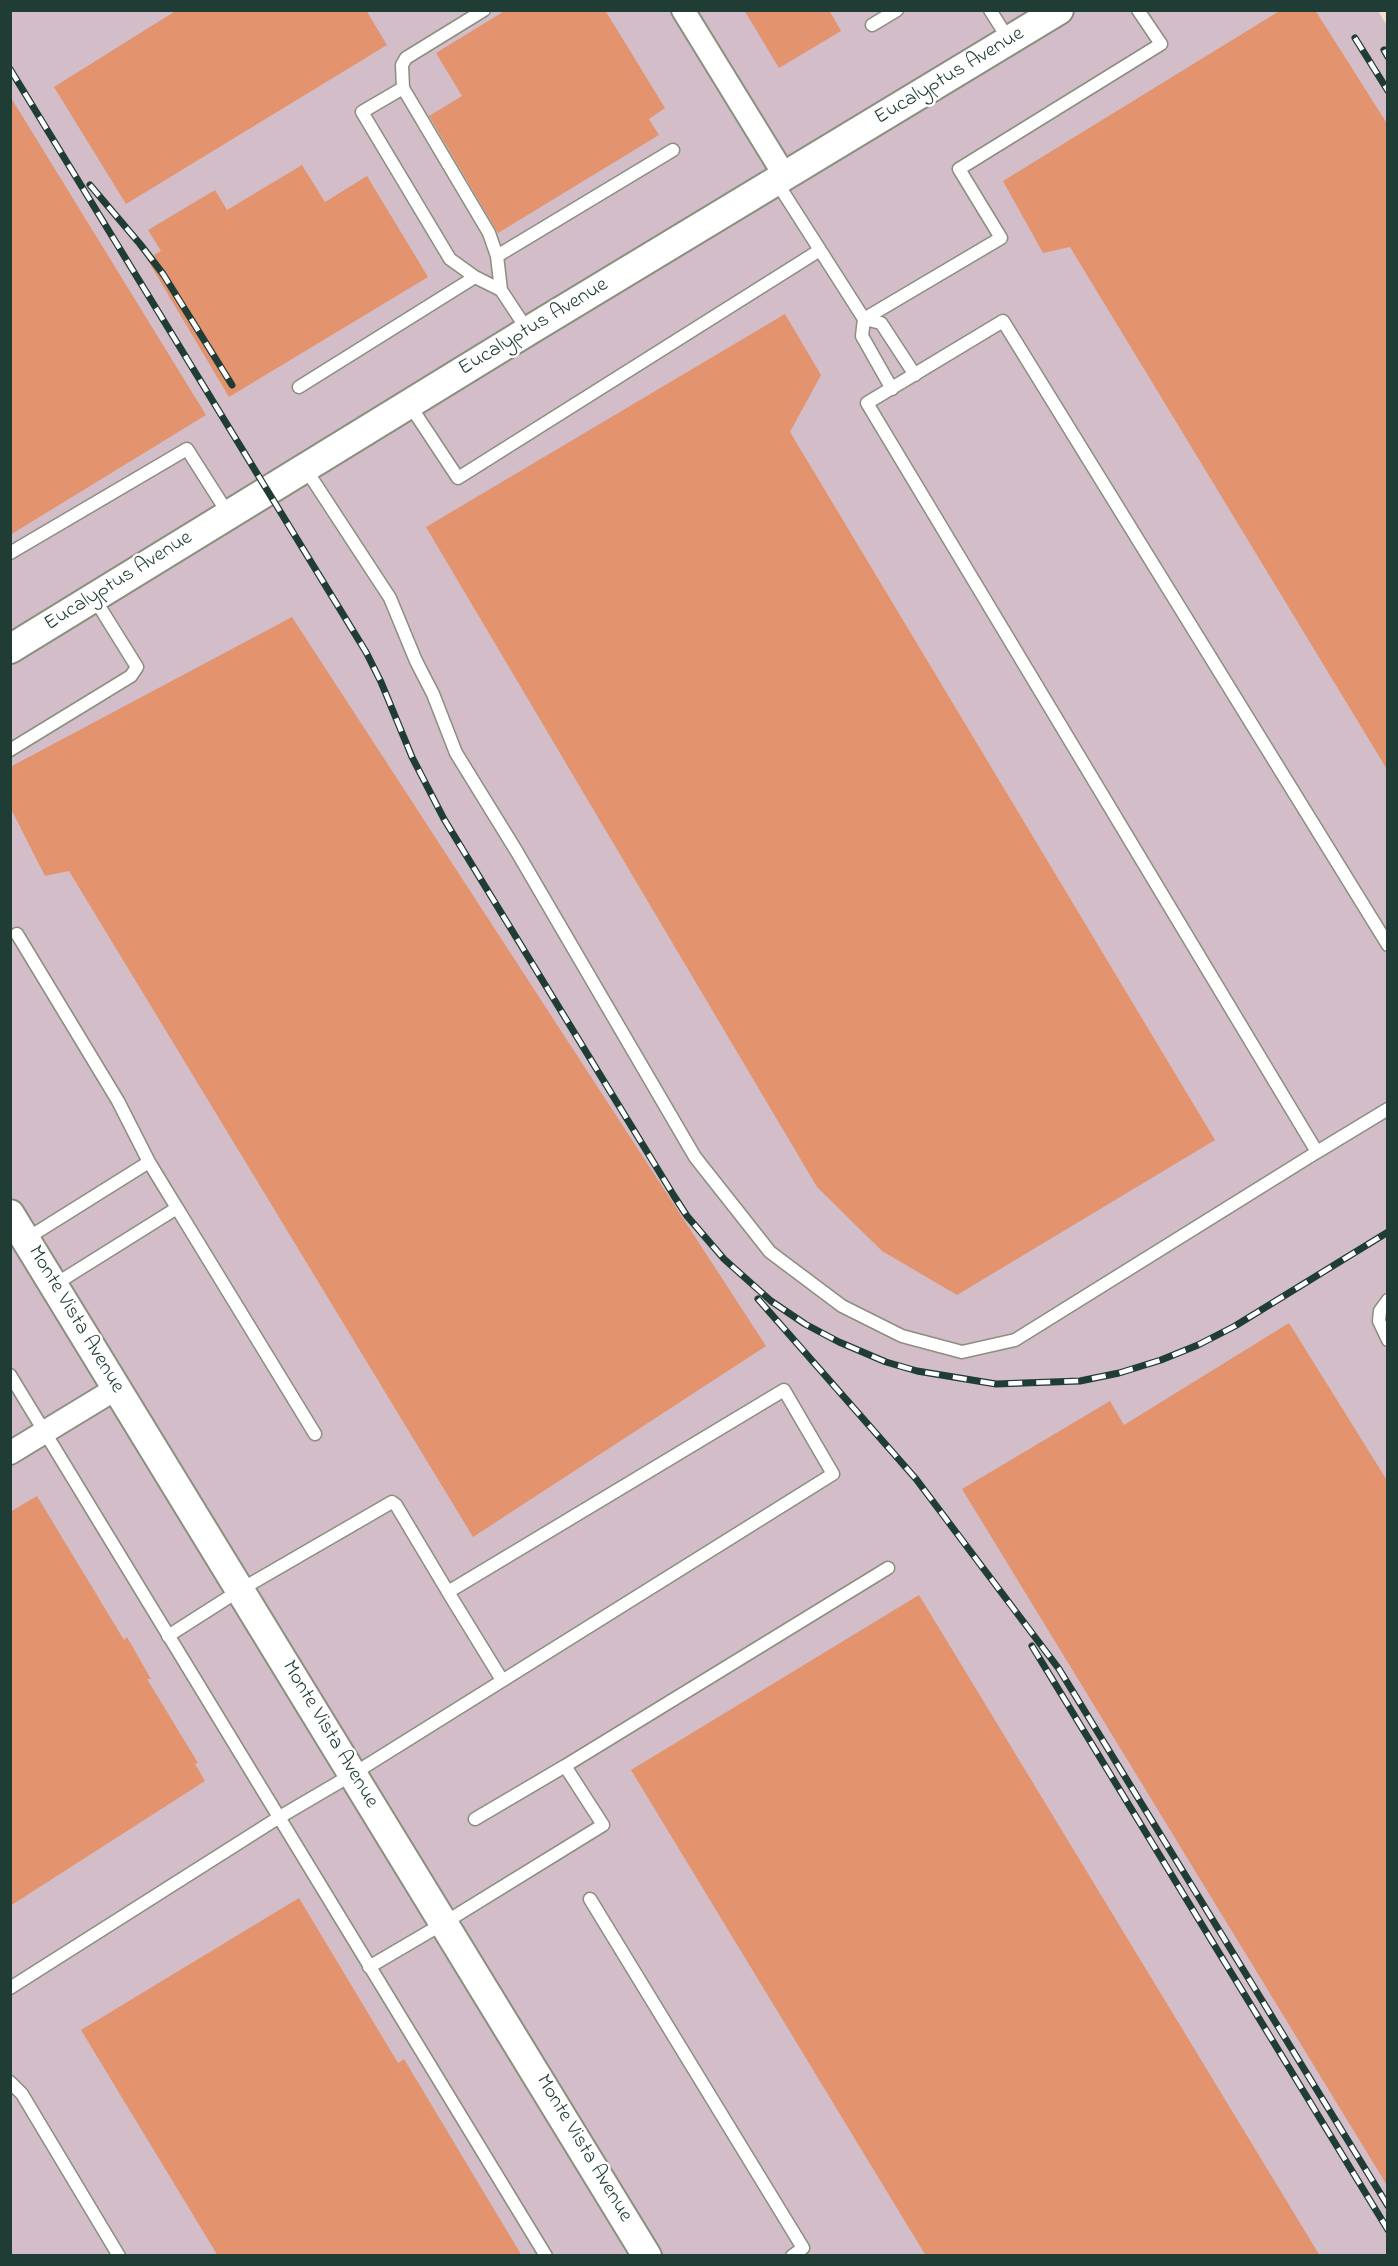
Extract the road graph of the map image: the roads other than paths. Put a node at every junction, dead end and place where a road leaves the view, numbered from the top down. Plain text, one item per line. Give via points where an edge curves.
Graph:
1 (484, 10) edge
2 (683, 10) edge
3 (897, 10) edge
4 (990, 10) edge
5 (1059, 10) edge
6 (1137, 10) edge
7 (872, 25) dead end
8 (1009, 41) junction
9 (403, 88) junction
10 (673, 150) dead end
11 (780, 179) junction
12 (820, 250) junction
13 (497, 256) junction
14 (475, 277) junction
15 (501, 290) junction
16 (864, 319) junction
17 (528, 331) junction
18 (915, 375) junction
19 (299, 387) dead end
20 (892, 389) junction
21 (410, 404) junction
22 (305, 468) junction
23 (229, 515) junction
24 (10, 553) edge
25 (94, 598) junction
26 (10, 649) edge
27 (10, 750) edge
28 (16, 934) dead end
29 (1388, 945) edge
30 (1388, 1109) edge
31 (1317, 1152) junction
32 (149, 1162) junction
33 (177, 1208) junction
34 (10, 1214) edge
35 (26, 1239) junction
36 (54, 1285) junction
37 (1388, 1300) edge
38 (1388, 1340) edge
39 (10, 1375) edge
40 (117, 1388) junction
41 (45, 1432) junction
42 (315, 1434) dead end
43 (10, 1453) edge
44 (888, 1568) dead end
45 (240, 1590) junction
46 (448, 1592) junction
47 (168, 1636) junction
48 (502, 1680) junction
49 (565, 1766) junction
50 (353, 1774) junction
51 (278, 1818) junction
52 (475, 1819) dead end
53 (590, 1899) dead end
54 (444, 1923) junction
55 (369, 1967) junction
56 (10, 1988) edge
57 (10, 2082) edge
58 (806, 2252) edge
59 (119, 2256) edge
60 (546, 2256) edge
61 (647, 2256) edge
62 (792, 2256) edge

1 - 9 lane via 406,58 402,65
2 - 11 street
3 - 7 lane
4 - 8 lane
5 - 8 street, Eucalyptus Avenue
6 - 16 lane via 1161,44 959,169 1001,238
8 - 11 street, Eucalyptus Avenue
9 - 13 lane via 489,233
9 - 14 lane via 362,112 450,259
10 - 13 lane
11 - 12 lane
11 - 17 street, Eucalyptus Avenue
12 - 16 lane
12 - 21 lane via 458,478
13 - 15 lane
14 - 15 lane
14 - 19 lane
15 - 17 lane
16 - 18 lane via 881,323
16 - 20 lane via 862,336
17 - 21 street, Eucalyptus Avenue
18 - 20 lane
18 - 29 lane via 1004,321
20 - 31 lane via 867,403
21 - 22 street, Eucalyptus Avenue
22 - 23 street, Eucalyptus Avenue
22 - 31 lane via 390,598 456,753 695,1157 770,1252 842,1306 902,1336 962,1352 1015,1340
23 - 24 lane via 187,448
23 - 25 street, Eucalyptus Avenue
25 - 26 street, Eucalyptus Avenue
25 - 27 lane via 136,667 131,676
28 - 32 lane via 118,1101
30 - 31 lane
32 - 33 lane
32 - 35 lane
33 - 36 lane
33 - 42 lane
34 - 35 street, Monte Vista Avenue
35 - 36 street, Monte Vista Avenue
36 - 40 street, Monte Vista Avenue
37 - 38 lane via 1380,1311 1379,1321
39 - 41 lane
40 - 41 street
40 - 45 street, Monte Vista Avenue
41 - 43 street
41 - 47 lane
44 - 49 lane
45 - 46 lane via 392,1502
45 - 47 lane
45 - 50 street, Monte Vista Avenue
46 - 48 lane
46 - 48 lane via 784,1390 833,1474
47 - 51 lane
48 - 50 lane
49 - 52 lane
49 - 54 lane via 603,1825
50 - 51 lane
50 - 54 street, Monte Vista Avenue
51 - 55 lane
51 - 56 lane
53 - 58 lane
54 - 55 lane
54 - 61 street, Monte Vista Avenue
55 - 60 lane
57 - 59 lane via 22,2094
58 - 62 lane

